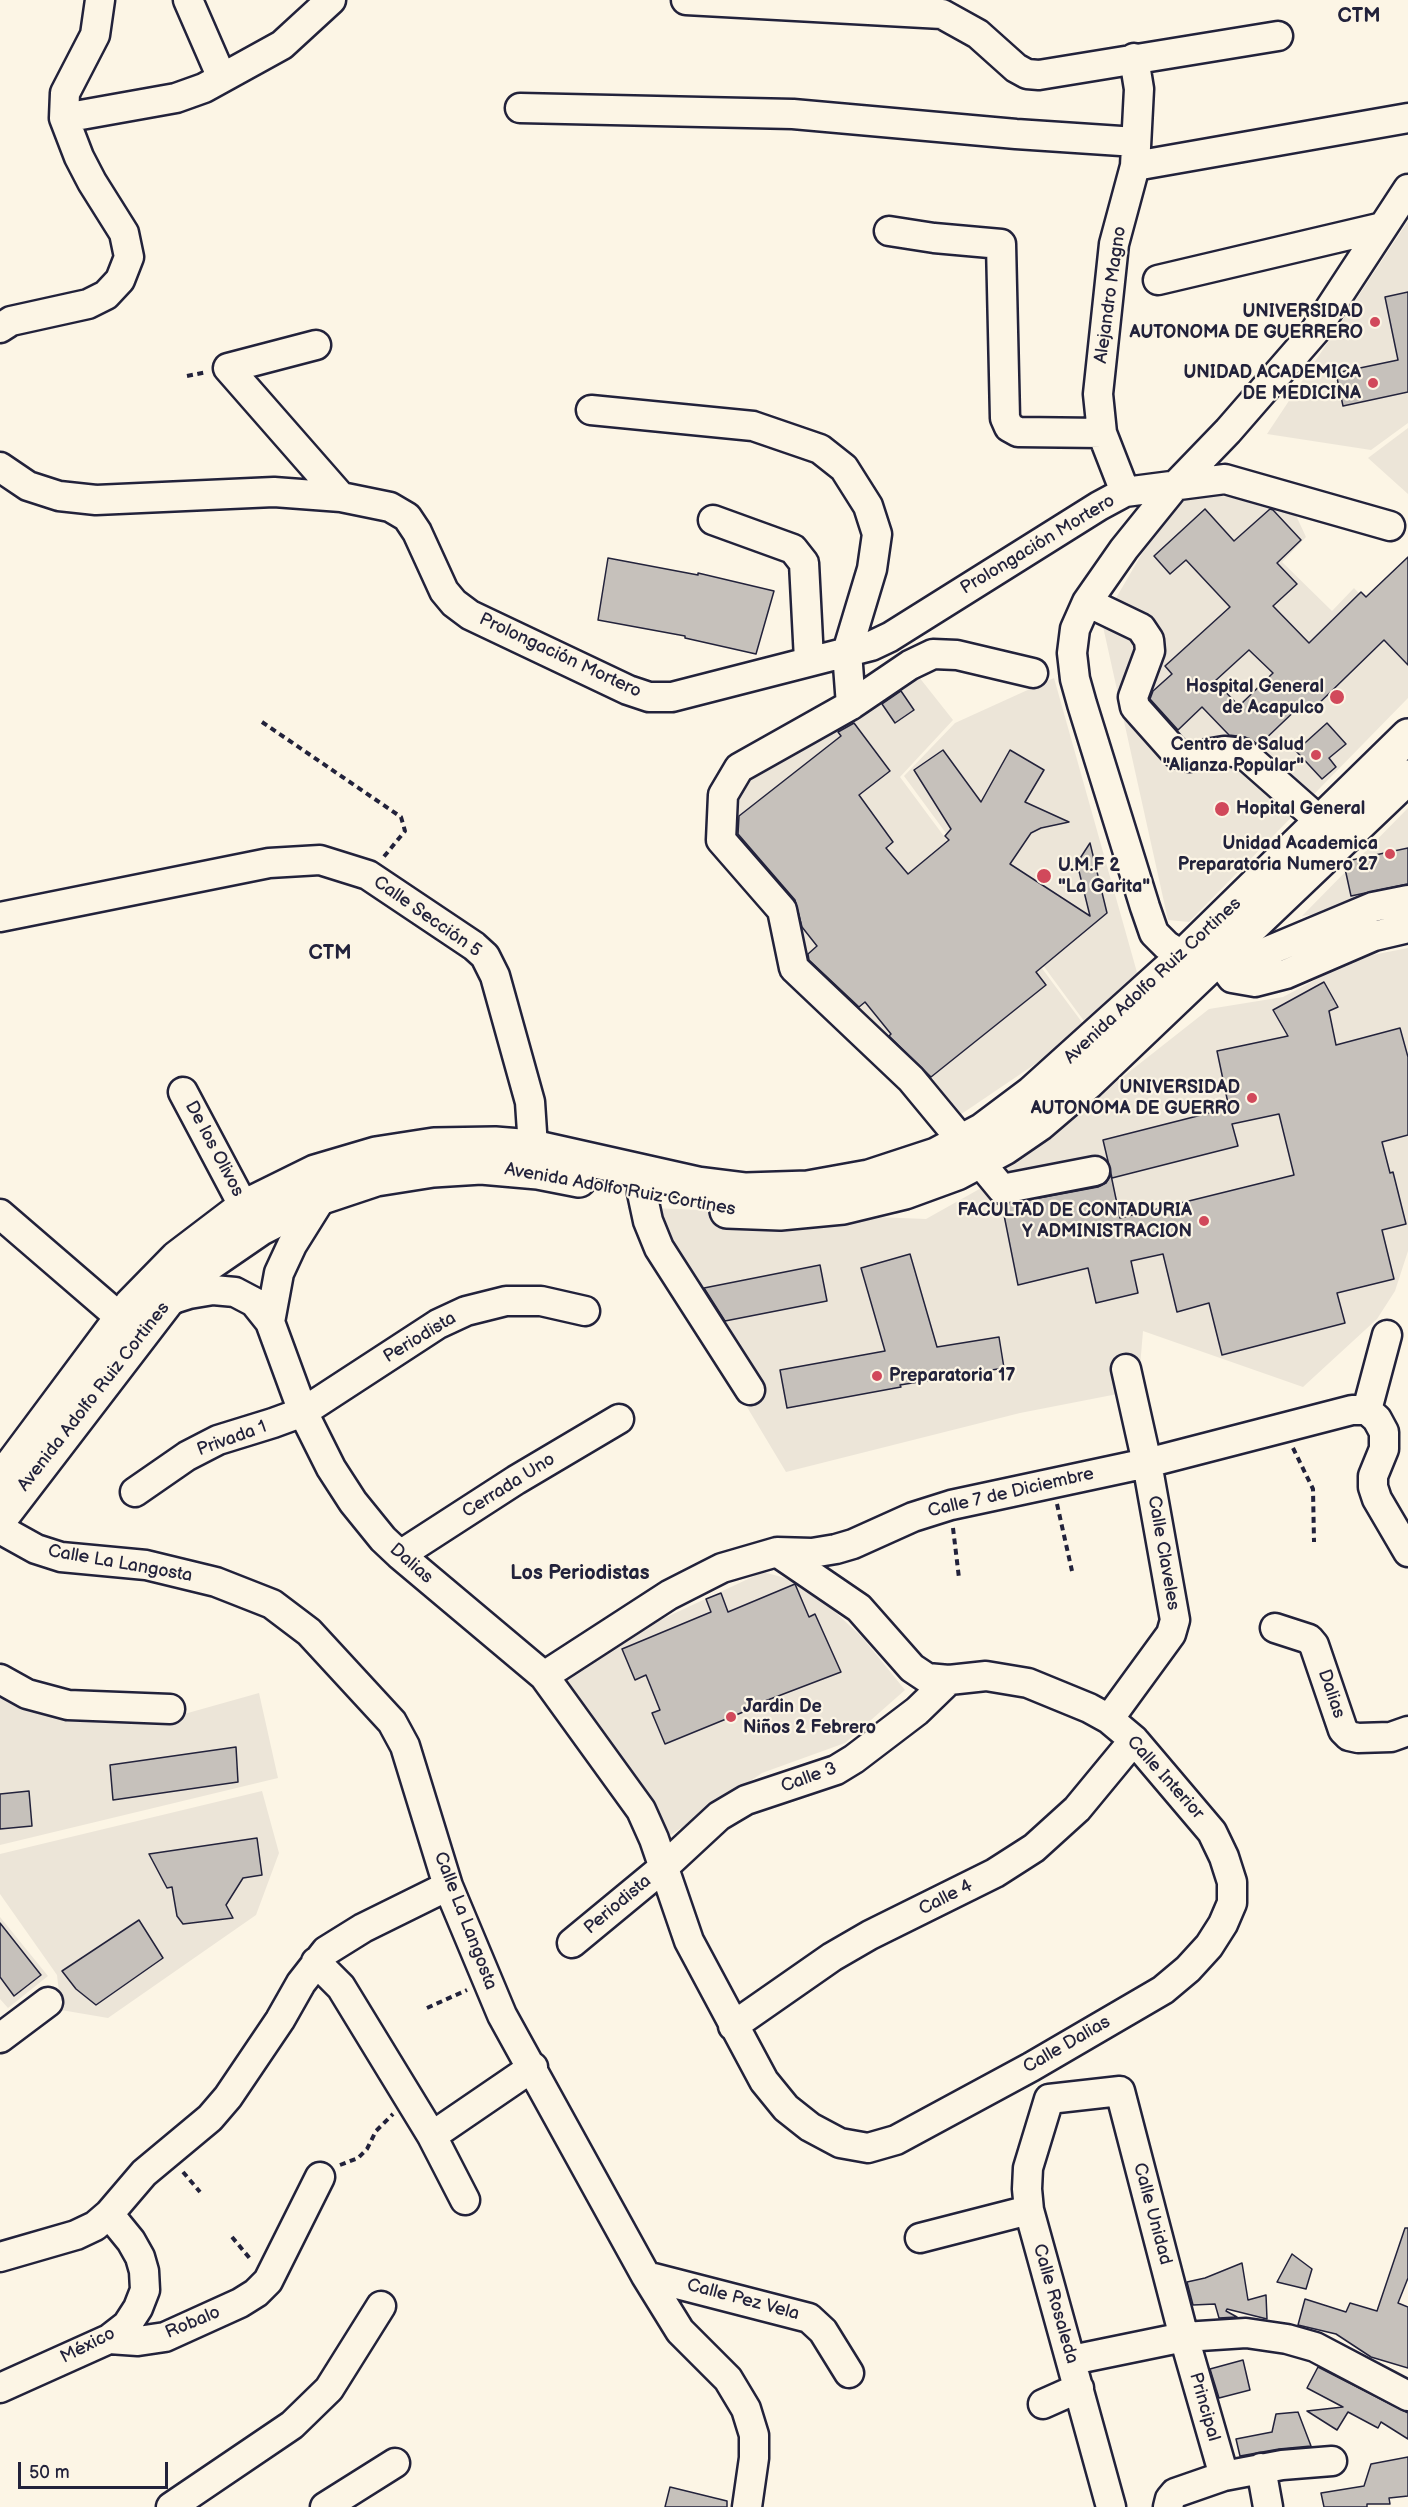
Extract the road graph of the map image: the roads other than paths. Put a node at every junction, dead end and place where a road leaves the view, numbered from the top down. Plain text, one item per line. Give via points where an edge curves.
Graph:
1 (100, 0) edge
2 (188, 0) edge
3 (332, 0) edge
4 (686, 0) edge
5 (943, 7) edge
6 (1278, 36) dead end
7 (1134, 58) junction
8 (222, 78) junction
9 (520, 108) dead end
10 (64, 118) junction
11 (1408, 118) edge
12 (1135, 154) junction
13 (1408, 189) edge
14 (1383, 227) junction
15 (889, 231) dead end
16 (1158, 280) dead end
17 (0, 328) edge
18 (316, 345) dead end
19 (591, 410) dead end
20 (1102, 433) junction
21 (0, 466) edge
22 (1174, 487) junction
23 (1125, 492) junction
24 (341, 497) junction
25 (713, 520) dead end
26 (1390, 526) dead end
27 (1087, 602) junction
28 (848, 652) junction
29 (809, 660) junction
30 (1033, 673) dead end
31 (851, 705) junction
32 (1408, 736) edge
33 (1408, 777) edge
34 (1320, 821) junction
35 (1408, 900) edge
36 (0, 917) edge
37 (1408, 928) edge
38 (1184, 956) junction
39 (1218, 958) junction
40 (183, 1092) dead end
41 (533, 1147) junction
42 (971, 1151) junction
43 (1095, 1171) dead end
44 (642, 1193) junction
45 (322, 1197) junction
46 (244, 1207) junction
47 (0, 1214) edge
48 (167, 1301) junction
49 (585, 1311) dead end
50 (270, 1322) junction
51 (130, 1326) junction
52 (1387, 1335) dead end
53 (1126, 1369) dead end
54 (750, 1390) dead end
55 (1367, 1410) junction
56 (303, 1412) junction
57 (619, 1419) dead end
58 (1147, 1463) junction
59 (0, 1481) edge
60 (135, 1492) dead end
61 (0, 1519) edge
62 (0, 1529) edge
63 (777, 1552) junction
64 (1408, 1552) edge
65 (400, 1555) junction
66 (1275, 1628) dead end
67 (544, 1676) junction
68 (0, 1679) edge
69 (949, 1680) junction
70 (170, 1709) dead end
71 (1109, 1719) junction
72 (1400, 1734) edge
73 (1134, 1740) junction
74 (664, 1868) junction
75 (448, 1886) junction
76 (1232, 1903) joint
77 (572, 1943) dead end
78 (316, 1962) junction
79 (48, 2002) dead end
80 (733, 2026) junction
81 (0, 2038) edge
82 (533, 2067) junction
83 (1030, 2067) junction
84 (1049, 2099) junction
85 (432, 2136) junction
86 (868, 2148) joint
87 (320, 2177) road end
88 (465, 2200) dead end
89 (1029, 2210) junction
90 (109, 2214) junction
91 (920, 2238) dead end
92 (0, 2258) edge
93 (646, 2276) junction
94 (381, 2306) dead end
95 (1184, 2337) junction
96 (109, 2339) junction
97 (1072, 2360) junction
98 (849, 2373) dead end
99 (0, 2388) edge
100 (1079, 2388) junction
101 (1408, 2396) edge
102 (1043, 2404) dead end
103 (1332, 2461) dead end
104 (395, 2463) dead end
105 (1261, 2468) junction
106 (1224, 2476) junction
107 (171, 2507) edge
108 (325, 2507) edge
109 (748, 2507) edge
110 (1111, 2507) edge
111 (1168, 2507) edge
112 (1268, 2507) edge

1 - 10 street via 95,35 65,93
2 - 8 street
3 - 8 street via 282,45
4 - 5 street
5 - 7 street via 1027,74
6 - 7 street
7 - 12 street, Alejandro Magno via 1139,89
8 - 10 street via 176,98
9 - 12 street via 793,114 1016,134
10 - 17 street via 92,182 124,232 129,257 120,280 106,295 88,304 11,321
11 - 12 street
12 - 20 street, Alejandro Magno via 1114,244 1098,394
13 - 14 street
14 - 16 street
14 - 22 street via 1315,331
15 - 20 street via 1001,244 1005,417 1009,427 1018,432
18 - 24 street via 228,368
19 - 28 street via 753,426 820,449 844,468 868,506 877,534 872,569
20 - 23 street, Alejandro Magno
21 - 24 street, Prolongación Mortero via 28,486 59,496 96,500 274,492
22 - 23 street, Prolongación Mortero
22 - 26 street, Prolongación Mortero via 1224,479
22 - 27 street
23 - 28 street, Prolongación Mortero via 890,637
24 - 29 street, Prolongación Mortero via 390,507 407,517 444,591 471,615 628,690 649,697 672,697
25 - 29 street via 793,549 804,563
27 - 34 street via 1141,628 1149,639 1150,651 1133,697 1135,707 1176,753 1189,757 1224,751 1243,753
27 - 38 street via 1075,629 1075,679 1154,933
28 - 29 street, Prolongación Mortero
28 - 31 street
30 - 31 street via 933,654
31 - 42 street via 739,768 723,795 722,840 782,910 794,968 911,1078
32 - 34 main road, Avenida Adolfo Ruiz Cortines
33 - 39 main road, Avenida Adolfo Ruiz Cortines
34 - 38 main road, Avenida Adolfo Ruiz Cortines
35 - 39 street via 1373,907 1249,958
36 - 41 street, Calle Sección 5 via 270,863 320,860 368,875 485,956 495,976 530,1102
37 - 39 street via 1374,936 1286,974 1255,982 1232,978
38 - 39 street
38 - 42 main road, Avenida Adolfo Ruiz Cortines via 1031,1094 983,1130
39 - 42 main road, Avenida Adolfo Ruiz Cortines via 1039,1124 1004,1148
40 - 46 street, De los Olivos
41 - 42 main road, Avenida Adolfo Ruiz Cortines via 698,1184 746,1190 808,1188 869,1177 936,1155
41 - 46 main road, Avenida Adolfo Ruiz Cortines via 434,1145 376,1154 315,1172
42 - 43 street via 1002,1188
42 - 44 main road, Avenida Adolfo Ruiz Cortines via 957,1173 905,1192 843,1207 780,1213 724,1210
44 - 45 main road, Avenida Adolfo Ruiz Cortines via 538,1172 481,1167 376,1179
44 - 54 street via 659,1248
45 - 48 main road, Avenida Adolfo Ruiz Cortines via 261,1228 210,1263
45 - 50 street via 279,1274
46 - 51 main road, Avenida Adolfo Ruiz Cortines via 177,1258 131,1305
47 - 51 street
48 - 50 street, Dalias via 213,1290 234,1292 254,1302
48 - 51 main road, Avenida Adolfo Ruiz Cortines
49 - 56 street, Periodista via 541,1301 506,1301 466,1311 438,1324
50 - 56 street, Dalias
51 - 59 main road, Avenida Adolfo Ruiz Cortines
51 - 61 main road, Avenida Adolfo Ruiz Cortines
52 - 55 street
53 - 58 street, Calle Claveles
55 - 58 street, Calle 7 de Diciembre via 1352,1410
55 - 64 street via 1383,1432 1384,1449 1373,1476 1373,1487
56 - 60 street, Privada 1 via 218,1440 187,1455
56 - 65 street, Dalias via 352,1502
57 - 65 street, Cerrada Uno
58 - 63 street, Calle 7 de Diciembre via 951,1504 836,1549
58 - 71 street, Calle Claveles via 1175,1620 1171,1634
62 - 75 street, Calle La Langosta via 36,1549 61,1557 146,1565 216,1582 272,1604 309,1632 392,1722 405,1746
63 - 67 street, Calle 7 de Diciembre via 722,1568 669,1595
63 - 69 street, Calle Interior via 859,1608 912,1668 927,1678
65 - 67 street, Dalias
66 - 72 street, Dalias via 1309,1639 1314,1645 1343,1730 1349,1736
67 - 74 street, Dalias via 641,1810
68 - 70 street via 27,1694 68,1705
69 - 71 street, Calle Interior via 986,1676 1028,1683
69 - 74 street, Calle 3 via 917,1711 854,1759 836,1770 746,1800 719,1816
71 - 73 street, Calle Interior
73 - 76 street, Calle Interior via 1212,1832 1232,1882
73 - 80 street, Calle 4 via 1077,1809 1034,1848 994,1873 832,1957
74 - 77 street, Periodista
74 - 80 street, Dalias via 689,1941
75 - 78 street via 363,1928 326,1951
75 - 82 street, Calle La Langosta via 486,1981
76 - 83 street, Calle Dalias via 1209,1946 1163,1990
78 - 85 street via 341,1987
78 - 90 street via 228,2097 210,2118 144,2173
79 - 81 street
80 - 86 street, Dalias via 764,2080 786,2108 840,2143
82 - 85 street
82 - 93 street, Calle La Langosta
83 - 84 street
83 - 86 street, Calle Dalias via 896,2140
84 - 89 street, Calle Rosaleda via 1028,2168
84 - 95 street, Calle Unidad via 1120,2091
85 - 88 street
87 - 96 street, Robalo via 268,2281 256,2293 165,2337 138,2341
89 - 91 street
89 - 97 street, Calle Rosaleda
90 - 92 street via 76,2235
90 - 96 street, México via 140,2258 145,2290 127,2325
93 - 98 street, Calle Pez Vela via 809,2318 823,2331
93 - 109 street, Calle La Langosta via 680,2331 728,2379 746,2409 754,2435
94 - 107 street via 329,2389 292,2425
95 - 97 street
95 - 101 street via 1246,2333 1287,2339 1315,2348
95 - 106 street, Principal
96 - 99 street, México
97 - 100 street, Calle Rosaleda
100 - 102 street
100 - 110 street, Calle Rosaleda
103 - 105 street
104 - 108 street
105 - 106 street
105 - 112 street
106 - 111 street via 1175,2493

